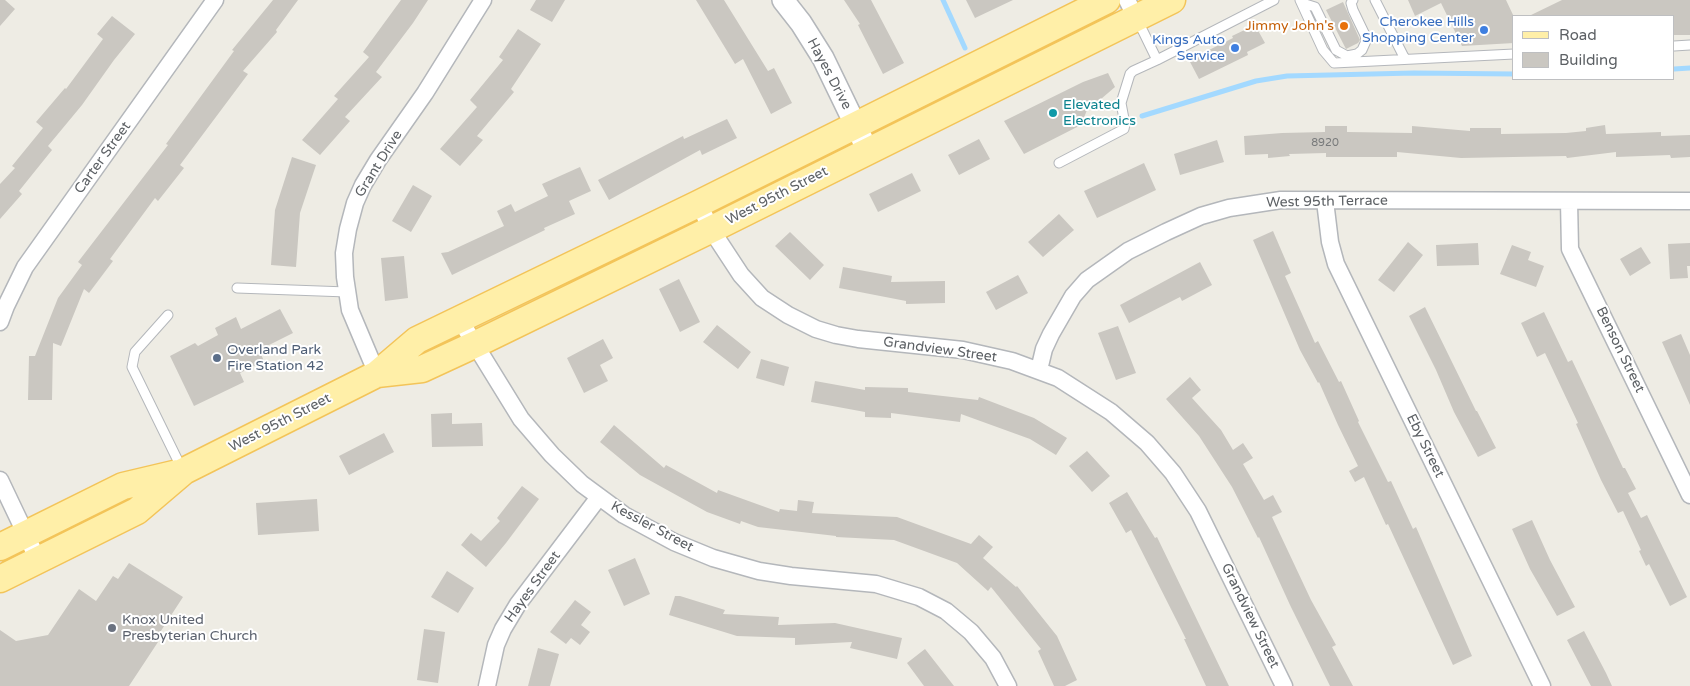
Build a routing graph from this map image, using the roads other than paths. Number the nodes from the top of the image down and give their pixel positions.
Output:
1 (215, 0) edge
2 (483, 0) edge
3 (783, 0) edge
4 (1107, 0) edge
5 (1172, 0) edge
6 (1274, 0) edge
7 (1353, 0) edge
8 (1375, 0) edge
9 (1301, 2) edge
10 (1132, 9) edge
11 (1690, 45) edge
12 (1675, 46) edge
13 (1512, 54) edge
14 (1405, 59) junction
15 (1156, 60) junction
16 (855, 125) junction
17 (868, 151) junction
18 (1059, 163) dead end
19 (1325, 200) junction
20 (1569, 200) junction
21 (1690, 201) edge
22 (698, 204) junction
23 (712, 229) junction
24 (237, 288) dead end
25 (347, 292) junction
26 (168, 315) dead end
27 (460, 320) junction
28 (0, 322) edge
29 (476, 344) junction
30 (1038, 370) junction
31 (377, 374) junction
32 (184, 472) junction
33 (0, 480) edge
34 (1690, 495) edge
35 (599, 497) junction
36 (25, 534) junction
37 (0, 547) edge
38 (38, 560) junction
39 (0, 579) edge
40 (487, 686) edge
41 (1008, 686) edge
42 (1284, 686) edge
43 (1542, 686) edge

1 - 28 street, Carter Street
2 - 25 street, Grant Drive
3 - 16 street, Hayes Drive
4 - 16 main road, West 95th Street
5 - 10 main road, West 95th Street
6 - 15 lane
7 - 9 lane
8 - 14 lane
9 - 14 lane
10 - 15 lane
10 - 17 main road, West 95th Street
11 - 12 lane
13 - 14 lane
15 - 18 lane
16 - 17 street, Hayes Drive
16 - 22 main road, West 95th Street
17 - 23 main road, West 95th Street
19 - 20 street, West 95th Terrace
19 - 30 street, West 95th Terrace
19 - 43 street, Eby Street
20 - 21 street, West 95th Terrace
20 - 34 street, Benson Street
22 - 23 street, Grandview Street
22 - 27 main road, West 95th Street
23 - 29 main road, West 95th Street
23 - 30 street, Grandview Street
24 - 25 lane
25 - 31 street, Grant Drive
26 - 32 lane
27 - 29 street, Kessler Street
27 - 31 main road, West 95th Street
29 - 31 main road, West 95th Street
29 - 35 street, Kessler Street
30 - 42 street, Grandview Street
31 - 32 main road, West 95th Street
32 - 36 main road, West 95th Street
32 - 38 main road, West 95th Street
33 - 36 street
35 - 40 street, Hayes Street
35 - 41 street, Kessler Street
36 - 37 main road, West 95th Street
36 - 38 street
38 - 39 main road, West 95th Street

